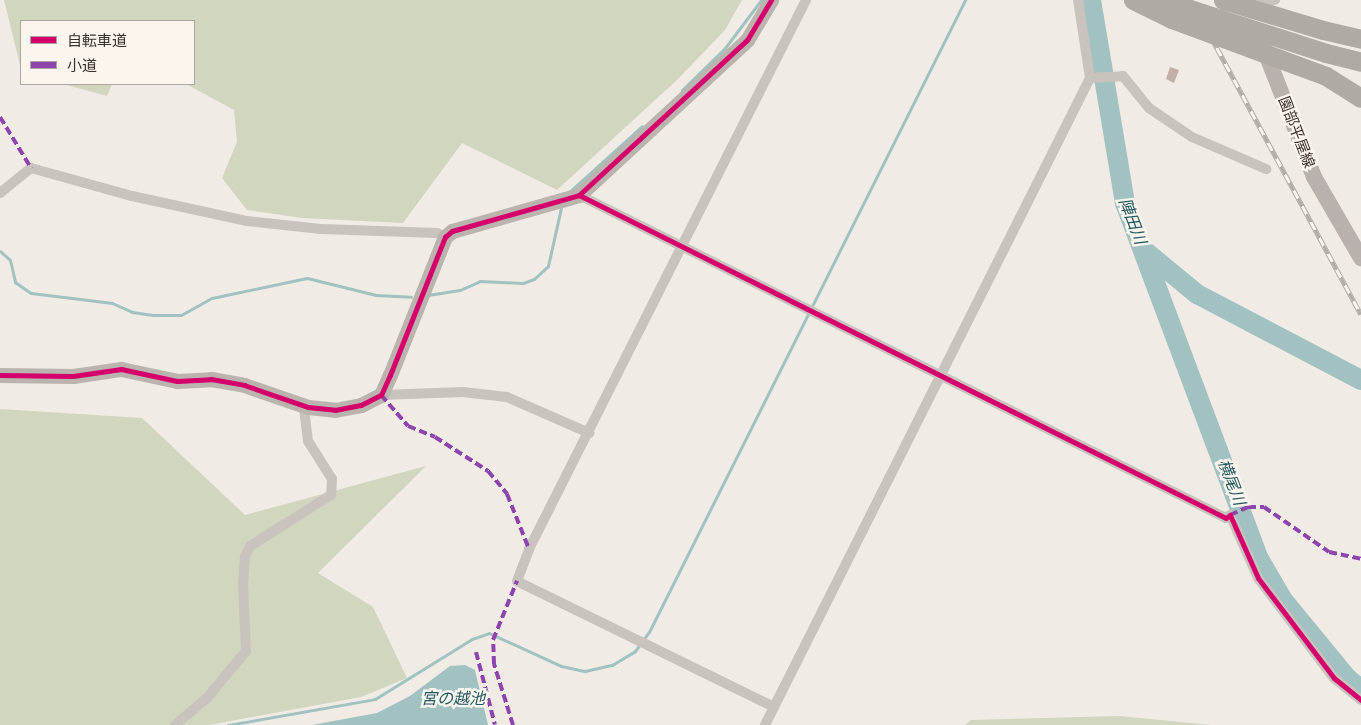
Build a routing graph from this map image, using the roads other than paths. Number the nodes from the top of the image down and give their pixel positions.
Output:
1 (771, 0) edge
2 (806, 0) edge
3 (1078, 0) edge
4 (1133, 0) edge
5 (1162, 0) edge
6 (1223, 0) edge
7 (1275, 0) edge
8 (1247, 4) edge
9 (1361, 39) edge
10 (1361, 62) edge
11 (1093, 78) junction
12 (1361, 98) edge
13 (1266, 169) dead end
14 (0, 192) edge
15 (578, 195) junction
16 (445, 237) junction
17 (682, 247) junction
18 (1361, 258) edge
19 (939, 374) junction
20 (0, 375) edge
21 (381, 394) junction
22 (304, 406) junction
23 (589, 433) junction
24 (1361, 700) edge
25 (774, 707) junction
26 (176, 725) edge
27 (765, 725) edge

1 - 15 street
2 - 17 street
3 - 11 street
4 - 12 highway, bridge
5 - 10 highway, bridge
6 - 9 highway, bridge
7 - 8 street
8 - 18 main road, 園部平屋線
11 - 13 street
11 - 19 street
14 - 16 street
15 - 16 street
15 - 17 street
16 - 21 street
17 - 19 street
17 - 23 street
19 - 24 street
19 - 25 street
20 - 22 street
21 - 22 street
21 - 23 street
22 - 26 street
23 - 25 street
25 - 27 street

